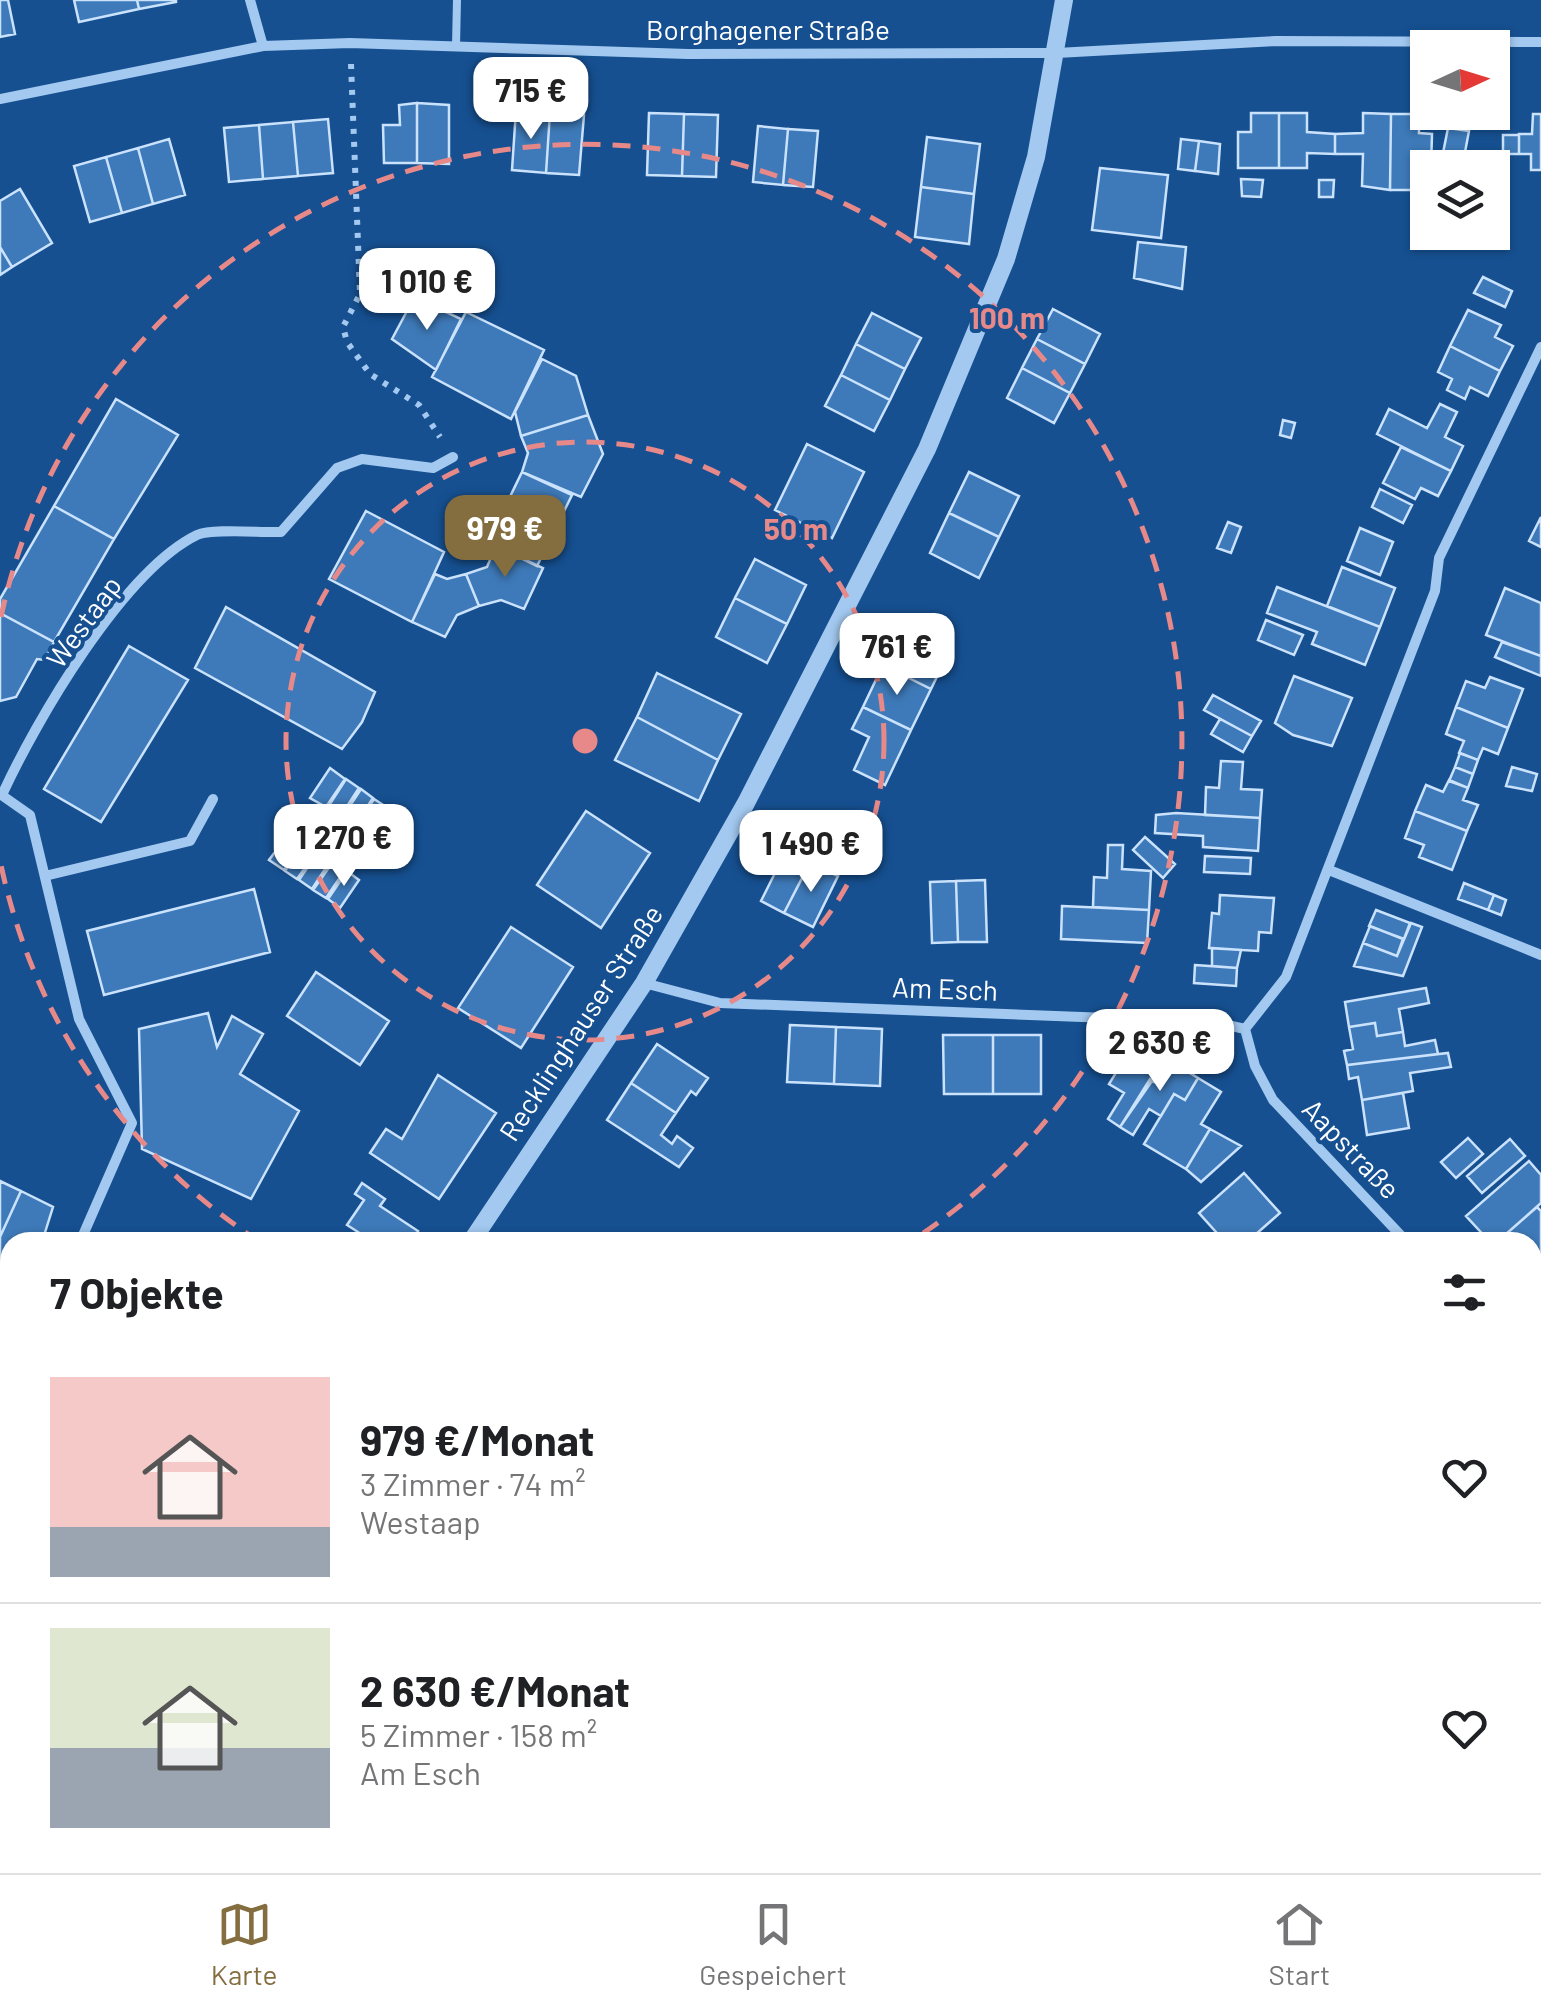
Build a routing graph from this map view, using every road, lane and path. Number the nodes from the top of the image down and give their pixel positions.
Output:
1 (250, 0) edge
2 (457, 0) edge
3 (1064, 0) edge
4 (1541, 42) edge
5 (350, 43) junction
6 (263, 46) junction
7 (456, 46) junction
8 (1056, 53) junction
9 (0, 100) edge
10 (1541, 347) edge
11 (453, 457) joint
12 (1, 795) edge
13 (212, 798) dead end
14 (1329, 870) junction
15 (46, 876) junction
16 (1541, 955) edge
17 (644, 984) junction
18 (1245, 1029) junction
19 (84, 1232) edge
20 (478, 1232) edge
21 (1398, 1232) edge

1 - 6 street
2 - 7 lane
3 - 8 street, Recklinghauser Straße
4 - 8 street, Borghagener Straße
5 - 6 street, Borghagener Straße
5 - 7 street, Borghagener Straße
5 - 11 path
6 - 9 street, Borghagener Straße
7 - 8 street, Borghagener Straße
8 - 17 street, Recklinghauser Straße
10 - 14 street
11 - 12 street, Westaap
12 - 15 street, Westaap
13 - 15 street
14 - 16 street
14 - 18 street
15 - 19 street, Westaap
17 - 18 street, Am Esch
17 - 20 street, Recklinghauser Straße
18 - 21 street, Aapstraße

